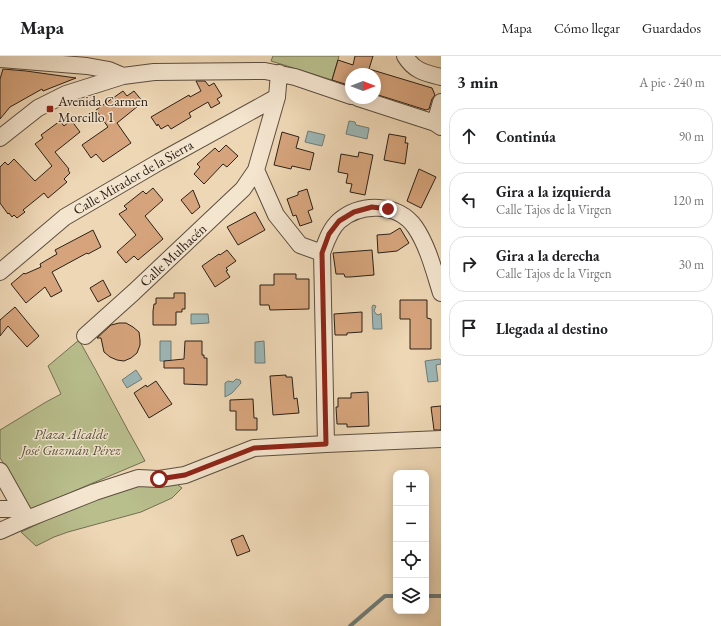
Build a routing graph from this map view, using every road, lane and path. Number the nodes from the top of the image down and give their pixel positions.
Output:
1 (405, 56) edge
2 (0, 58) edge
3 (74, 65) junction
4 (268, 67) edge
5 (123, 76) junction
6 (441, 77) edge
7 (86, 87) junction
8 (345, 94) edge
9 (276, 97) junction
10 (441, 102) edge
11 (376, 104) edge
12 (438, 125) edge
13 (0, 138) edge
14 (256, 170) junction
15 (322, 253) junction
16 (0, 272) edge
17 (441, 293) edge
18 (85, 336) dead end
19 (441, 439) edge
20 (326, 444) junction
21 (0, 471) edge
22 (0, 509) edge
23 (24, 514) junction
24 (0, 531) edge

1 - 6 street
2 - 3 street
3 - 5 street
3 - 7 street
4 - 5 street
4 - 8 street
4 - 9 street, Calle Mulhacén
5 - 7 street
7 - 13 street
9 - 14 street, Calle Mulhacén
9 - 16 street, Calle Mirador de la Sierra
10 - 12 street
11 - 12 street
14 - 15 street
14 - 18 street, Calle Mulhacén
15 - 17 street
15 - 20 street
19 - 20 street
20 - 23 street
21 - 23 street
22 - 23 street
23 - 24 street

